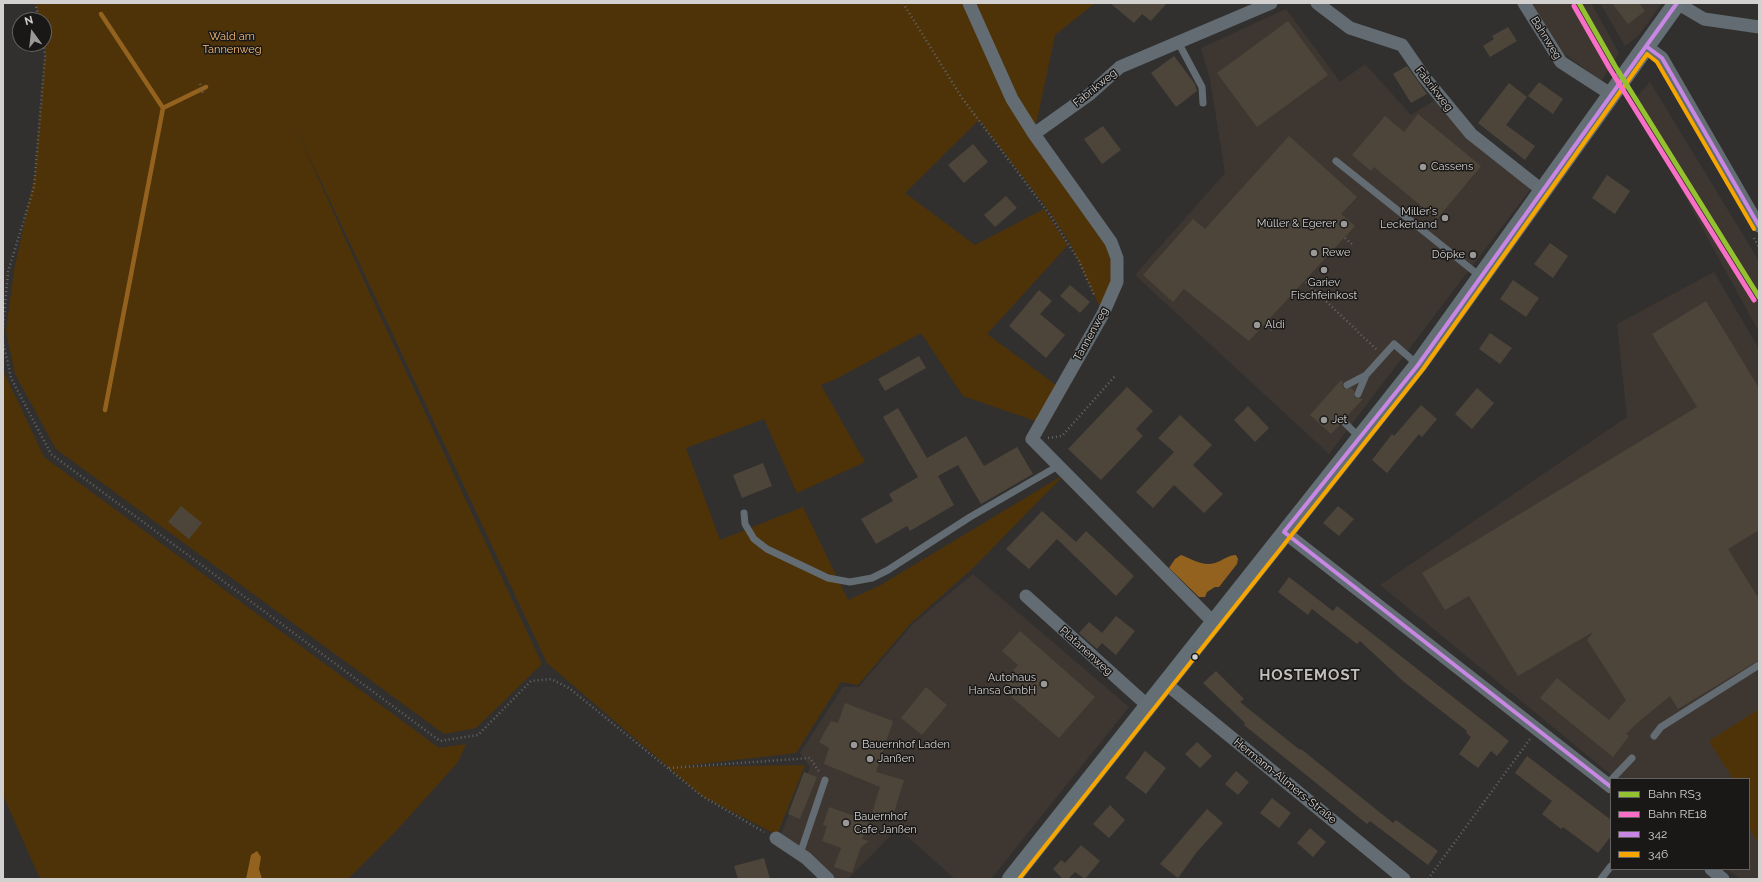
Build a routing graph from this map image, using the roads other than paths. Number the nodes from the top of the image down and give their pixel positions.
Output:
1 (969, 3) edge
2 (1271, 3) edge
3 (1317, 3) edge
4 (1524, 3) edge
5 (1677, 3) edge
6 (1759, 27) edge
7 (1178, 42) junction
8 (1646, 46) junction
9 (1612, 95) junction
10 (1203, 103) dead end
11 (1034, 134) junction
12 (1336, 161) dead end
13 (1543, 191) junction
14 (1759, 226) edge
15 (1482, 277) junction
16 (1418, 365) junction
17 (1366, 375) junction
18 (1347, 385) dead end
19 (1358, 394) dead end
20 (1343, 421) dead end
21 (1360, 439) junction
22 (1058, 466) junction
23 (744, 513) dead end
24 (1284, 532) junction
25 (1026, 596) dead end
26 (1213, 622) junction
27 (1759, 665) edge
28 (1165, 683) junction
29 (1148, 706) junction
30 (1654, 736) dead end
31 (1632, 758) dead end
32 (1614, 778) edge
33 (825, 780) road end
34 (1610, 783) edge
35 (776, 838) road end
36 (800, 854) junction
37 (1610, 867) edge
38 (1712, 870) edge
39 (828, 879) edge
40 (1011, 879) edge
41 (1404, 879) edge
42 (1601, 879) edge
43 (1724, 879) edge

1 - 11 street, Tannenweg
2 - 7 street, Fabrikweg
3 - 13 street, Fabrikweg
4 - 9 street, Bahnweg
5 - 6 street
5 - 8 street
7 - 10 lane
7 - 11 street, Fabrikweg
8 - 9 street
8 - 14 street
9 - 13 street
11 - 22 street, Tannenweg
12 - 15 lane
13 - 15 street
15 - 16 street
16 - 17 lane
16 - 21 street
17 - 18 lane
17 - 19 lane
20 - 21 lane
21 - 24 street
22 - 23 lane
22 - 26 street
24 - 26 street
24 - 34 street
25 - 29 street, Platanenweg
26 - 28 street
27 - 30 lane
28 - 29 street
28 - 41 street, Hermann-Allmers-Straße
29 - 40 street
31 - 32 lane
33 - 36 lane
35 - 36 street
36 - 39 street
37 - 42 lane
38 - 43 street

